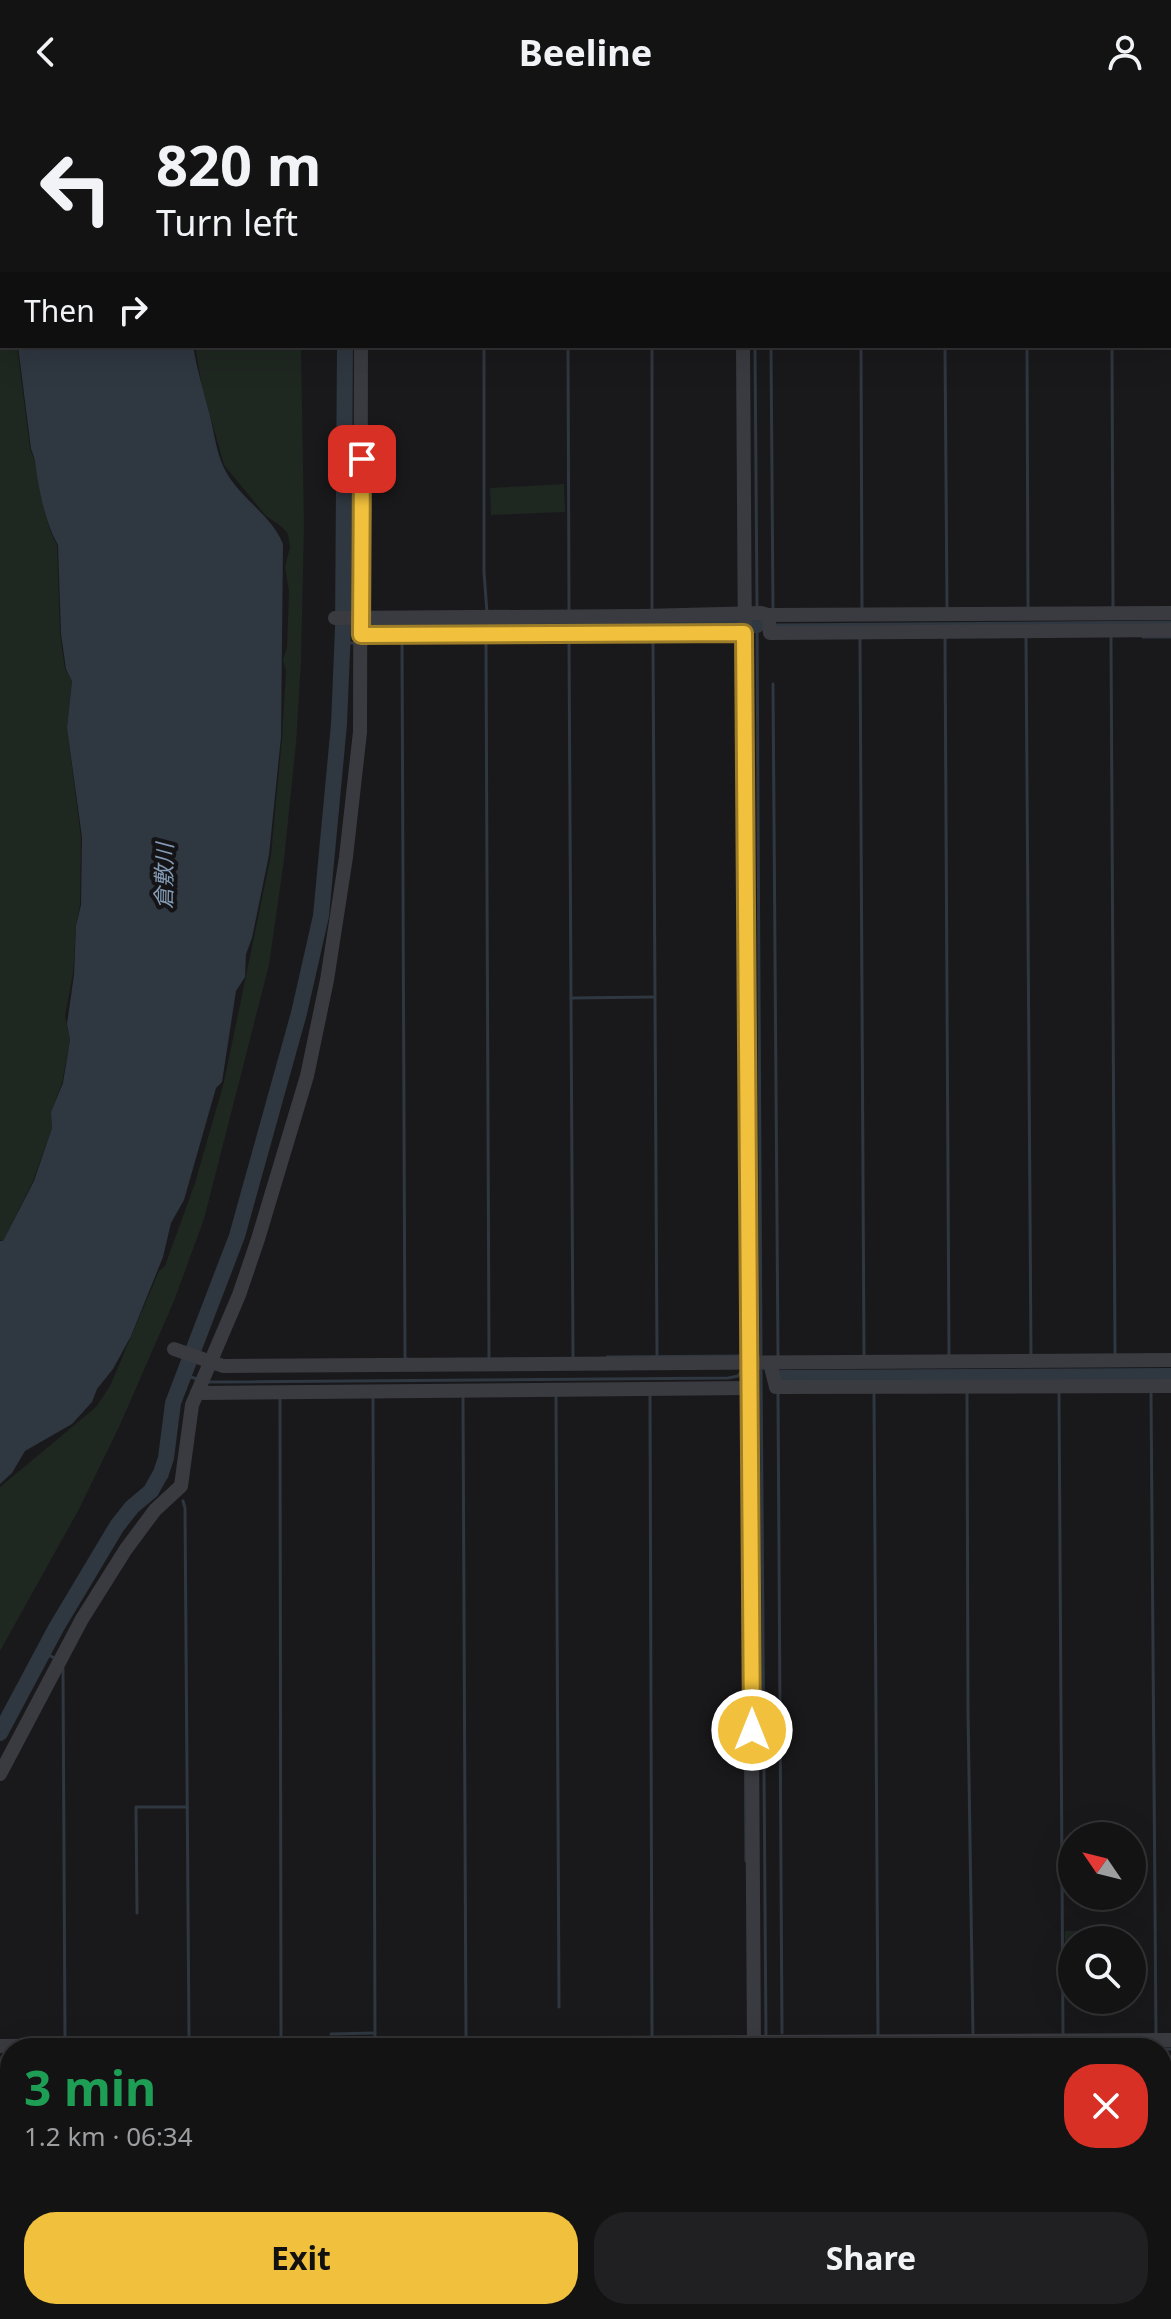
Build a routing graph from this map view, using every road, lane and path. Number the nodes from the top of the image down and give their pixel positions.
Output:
1 (361, 348) edge
2 (743, 348) edge
3 (1171, 613) edge
4 (757, 614) junction
5 (356, 617) junction
6 (335, 618) dead end
7 (1171, 630) edge
8 (744, 633) junction
9 (360, 640) junction
10 (179, 1350) dead end
11 (1171, 1360) edge
12 (760, 1363) junction
13 (203, 1375) junction
14 (1171, 1386) edge
15 (750, 1388) junction
16 (0, 1774) edge
17 (760, 2038) edge

1 - 5 street
2 - 4 street
3 - 4 street
4 - 5 street
4 - 7 street
4 - 8 street
5 - 6 street
5 - 9 street
8 - 9 street
8 - 12 street
9 - 13 street
10 - 13 street
11 - 12 street
12 - 13 street
12 - 14 street
12 - 15 street
13 - 15 street
13 - 16 street
15 - 17 street

